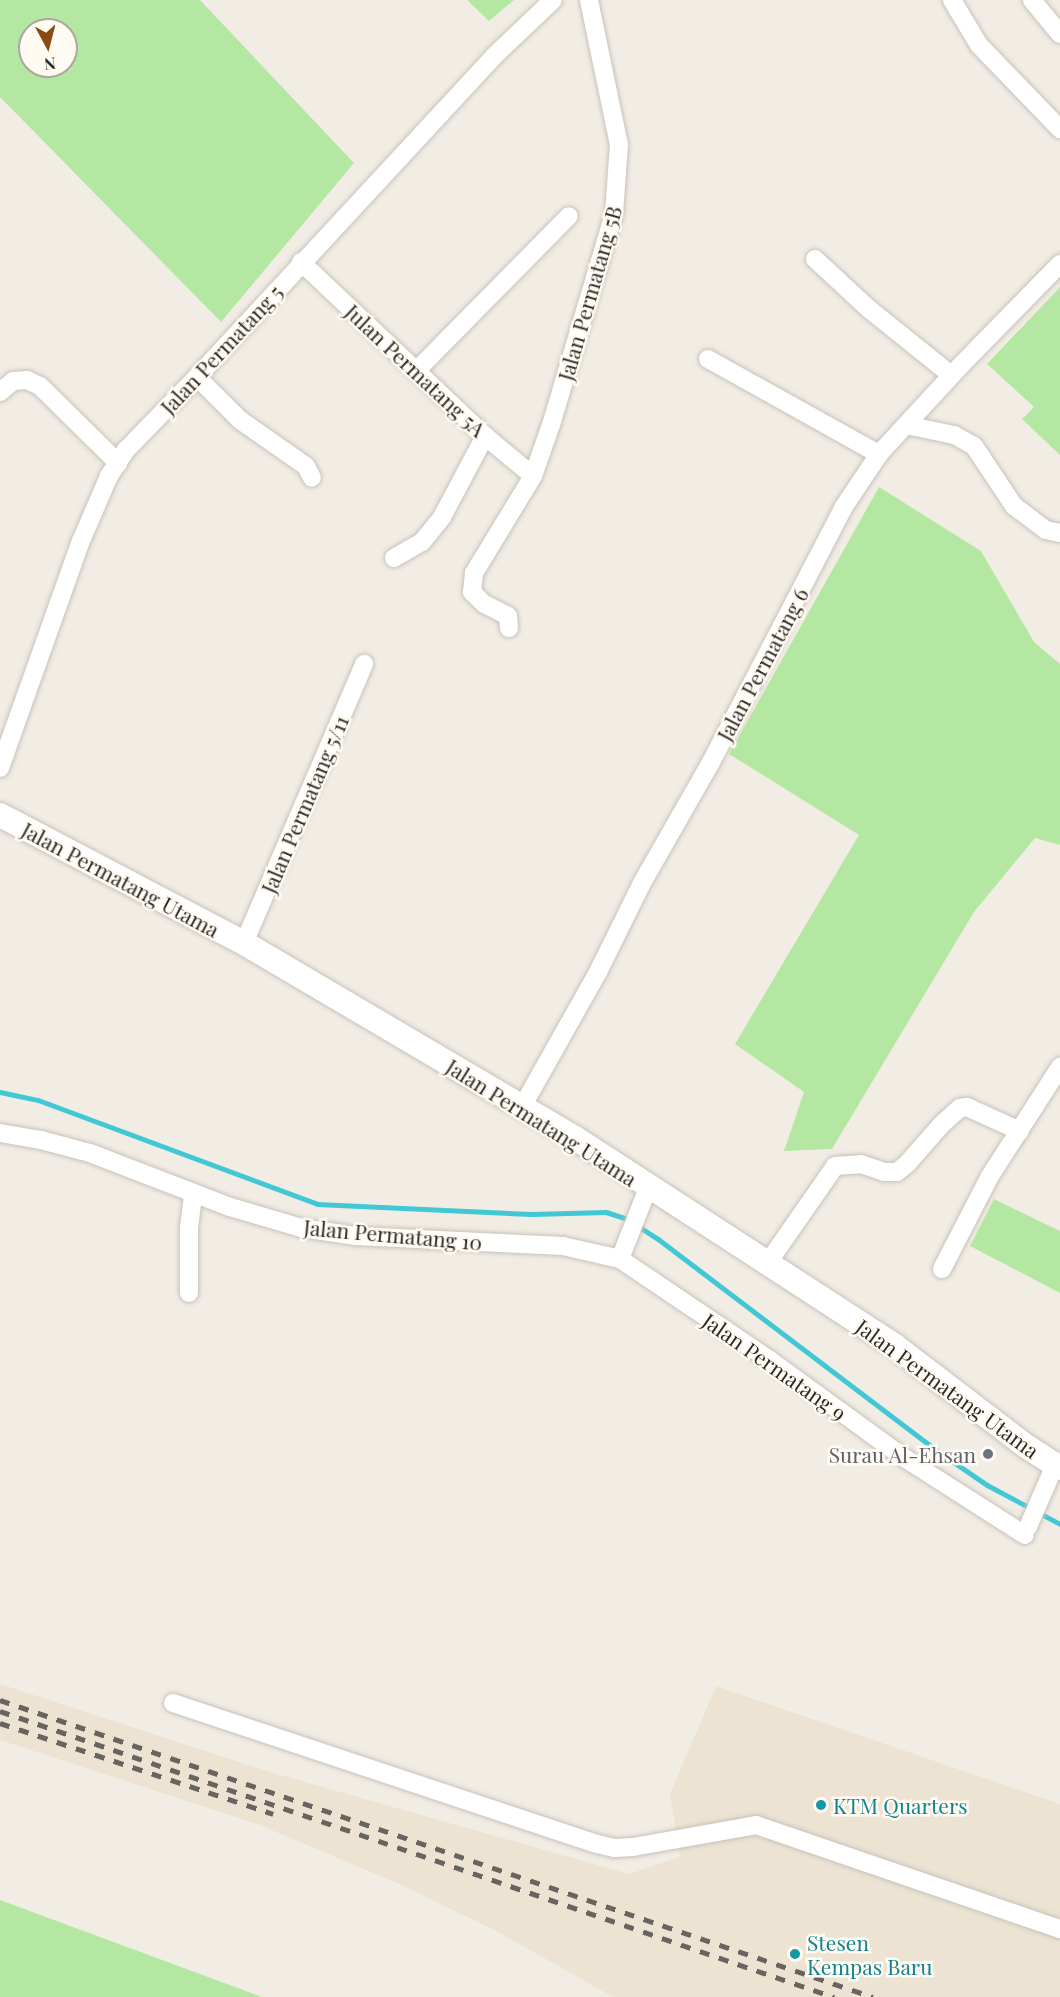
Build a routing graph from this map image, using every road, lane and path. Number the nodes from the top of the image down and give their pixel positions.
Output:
1 (554, 0) edge
2 (589, 0) edge
3 (952, 0) edge
4 (1032, 0) edge
5 (1060, 34) edge
6 (1060, 129) edge
7 (569, 216) dead end
8 (815, 260) dead end
9 (301, 262) junction
10 (1060, 264) edge
11 (708, 360) dead end
12 (417, 370) junction
13 (951, 375) junction
14 (197, 377) junction
15 (0, 392) edge
16 (906, 424) junction
17 (485, 436) junction
18 (879, 454) junction
19 (118, 463) junction
20 (533, 476) junction
21 (312, 478) dead end
22 (1060, 533) edge
23 (394, 558) dead end
24 (509, 628) dead end
25 (364, 664) dead end
26 (0, 768) edge
27 (0, 815) edge
28 (244, 943) junction
29 (1060, 1066) edge
30 (522, 1107) junction
31 (1020, 1131) junction
32 (0, 1133) edge
33 (193, 1193) junction
34 (644, 1197) junction
35 (622, 1255) junction
36 (767, 1264) junction
37 (942, 1269) dead end
38 (189, 1293) dead end
39 (1058, 1466) edge
40 (172, 1703) dead end
41 (1060, 1929) edge

1 - 9 street, Jalan Permatang 5
2 - 20 street, Jalan Permatang 5B
3 - 6 street
4 - 5 street
7 - 12 street, Jalan Permatang 5B
8 - 13 street
9 - 12 street, Julan Permatang 5A
9 - 14 street, Jalan Permatang 5
10 - 13 street, Jalan Permatang 6
11 - 18 street
12 - 17 street, Julan Permatang 5A
13 - 16 street, Jalan Permatang 6
14 - 19 street, Jalan Permatang 5
14 - 21 street
15 - 19 street
16 - 18 street, Jalan Permatang 6
16 - 22 street
17 - 20 street, Julan Permatang 5A
17 - 23 street
18 - 30 street, Jalan Permatang 6
19 - 26 street, Jalan Permatang 5
20 - 24 street, Jalan Permatang 5B
25 - 28 street, Jalan Permatang 5/11
27 - 28 street, Jalan Permatang Utama
28 - 30 street, Jalan Permatang Utama
29 - 31 street
30 - 34 street, Jalan Permatang Utama
31 - 36 street
31 - 37 street
32 - 33 street, Jalan Permatang 10
33 - 35 street, Jalan Permatang 10
33 - 38 street
34 - 35 street
34 - 36 street, Jalan Permatang Utama
35 - 39 street, Jalan Permatang 9
36 - 39 street, Jalan Permatang Utama
40 - 41 street

